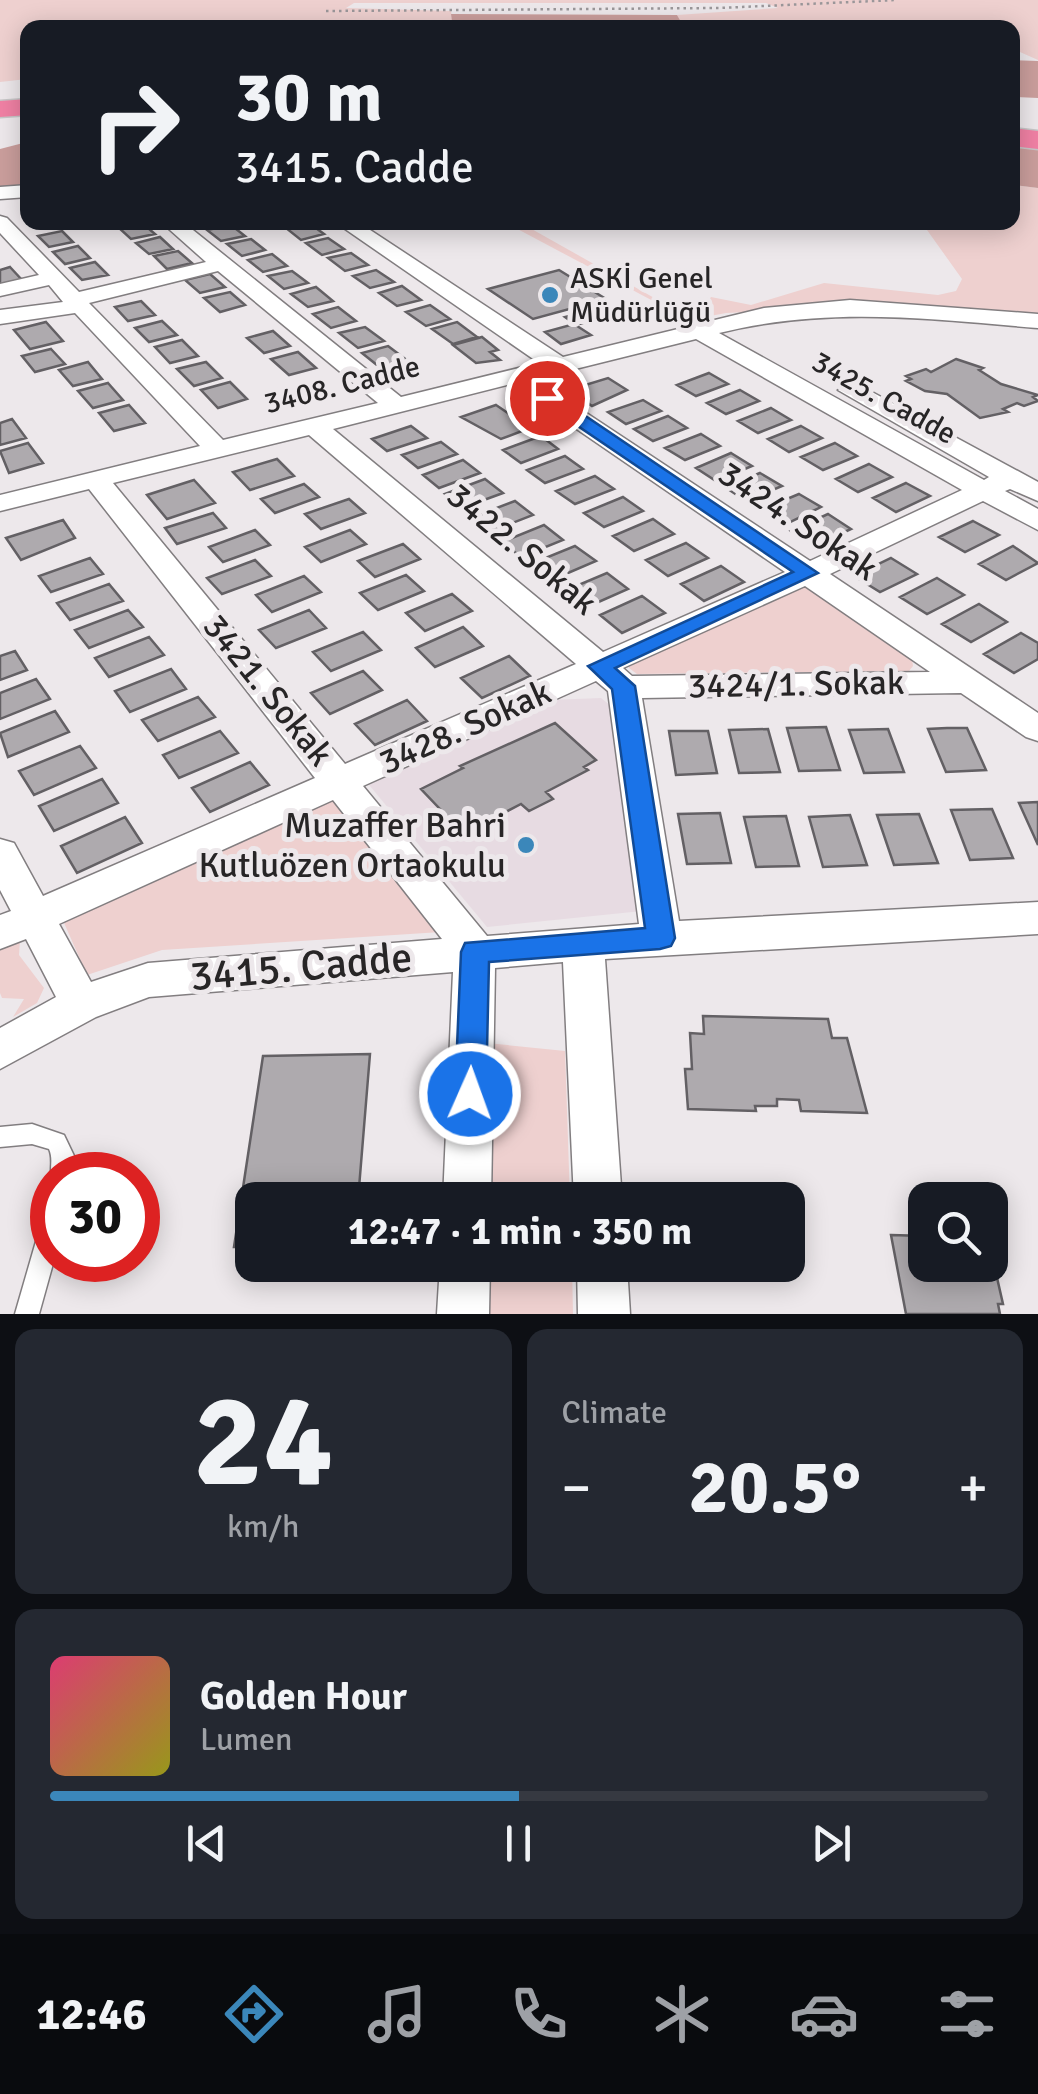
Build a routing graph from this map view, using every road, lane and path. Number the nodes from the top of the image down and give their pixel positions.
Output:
1 (896, 0) edge
2 (326, 10) dead end
3 (0, 222) edge
4 (180, 230) edge
5 (356, 230) edge
6 (222, 264) junction
7 (0, 290) edge
8 (67, 293) junction
9 (2, 313) edge
10 (1038, 321) edge
11 (727, 324) junction
12 (699, 331) junction
13 (558, 365) junction
14 (514, 376) junction
15 (396, 405) junction
16 (312, 425) junction
17 (216, 448) junction
18 (94, 479) junction
19 (996, 484) junction
20 (1038, 493) edge
21 (0, 502) edge
22 (1038, 521) edge
23 (808, 573) junction
24 (611, 676) junction
25 (968, 682) junction
26 (1038, 730) edge
27 (343, 782) junction
28 (0, 853) edge
29 (1038, 918) edge
30 (18, 925) edge
31 (660, 938) junction
32 (583, 944) junction
33 (475, 952) junction
34 (82, 1004) junction
35 (0, 1050) edge
36 (0, 1138) edge
37 (61, 1152) edge
38 (468, 1182) edge
39 (597, 1182) edge
40 (36, 1282) edge
41 (464, 1282) edge
42 (603, 1282) edge
43 (27, 1314) edge
44 (463, 1314) edge
45 (604, 1314) edge

1 - 2 path
3 - 8 street
4 - 6 street
5 - 13 street
6 - 8 street
6 - 15 street
7 - 8 street
8 - 9 street
8 - 17 street
10 - 11 street, 3408. Cadde
11 - 12 street, 3408. Cadde
11 - 19 street, 3425. Cadde
12 - 13 street, 3408. Cadde
12 - 19 street, 3425. Cadde
13 - 14 street, 3408. Cadde
14 - 15 street, 3408. Cadde
14 - 23 street, 3424. Sokak
15 - 16 street, 3408. Cadde
16 - 17 street, 3408. Cadde
16 - 24 street, 3422. Sokak
17 - 18 street, 3408. Cadde
18 - 21 street, 3408. Cadde
18 - 27 street, 3421. Sokak
19 - 20 street, 3425. Cadde
19 - 22 street, 3425. Cadde
19 - 23 street, 3428. Sokak
23 - 24 street, 3428. Sokak
23 - 25 street, 3424. Sokak
24 - 25 street, 3424/1. Sokak
24 - 27 street, 3428. Sokak
24 - 31 street
25 - 26 street, 3424. Sokak
27 - 30 street, 3428. Sokak
27 - 33 street, 3421. Sokak
28 - 30 street
29 - 31 street, 3415. Cadde
30 - 34 street
31 - 32 street, 3415. Cadde
32 - 33 street, 3415. Cadde
32 - 39 street
33 - 34 street, 3415. Cadde
33 - 38 street
34 - 35 street, 3415. Cadde
36 - 37 lane
40 - 43 lane
41 - 44 street
42 - 45 street

